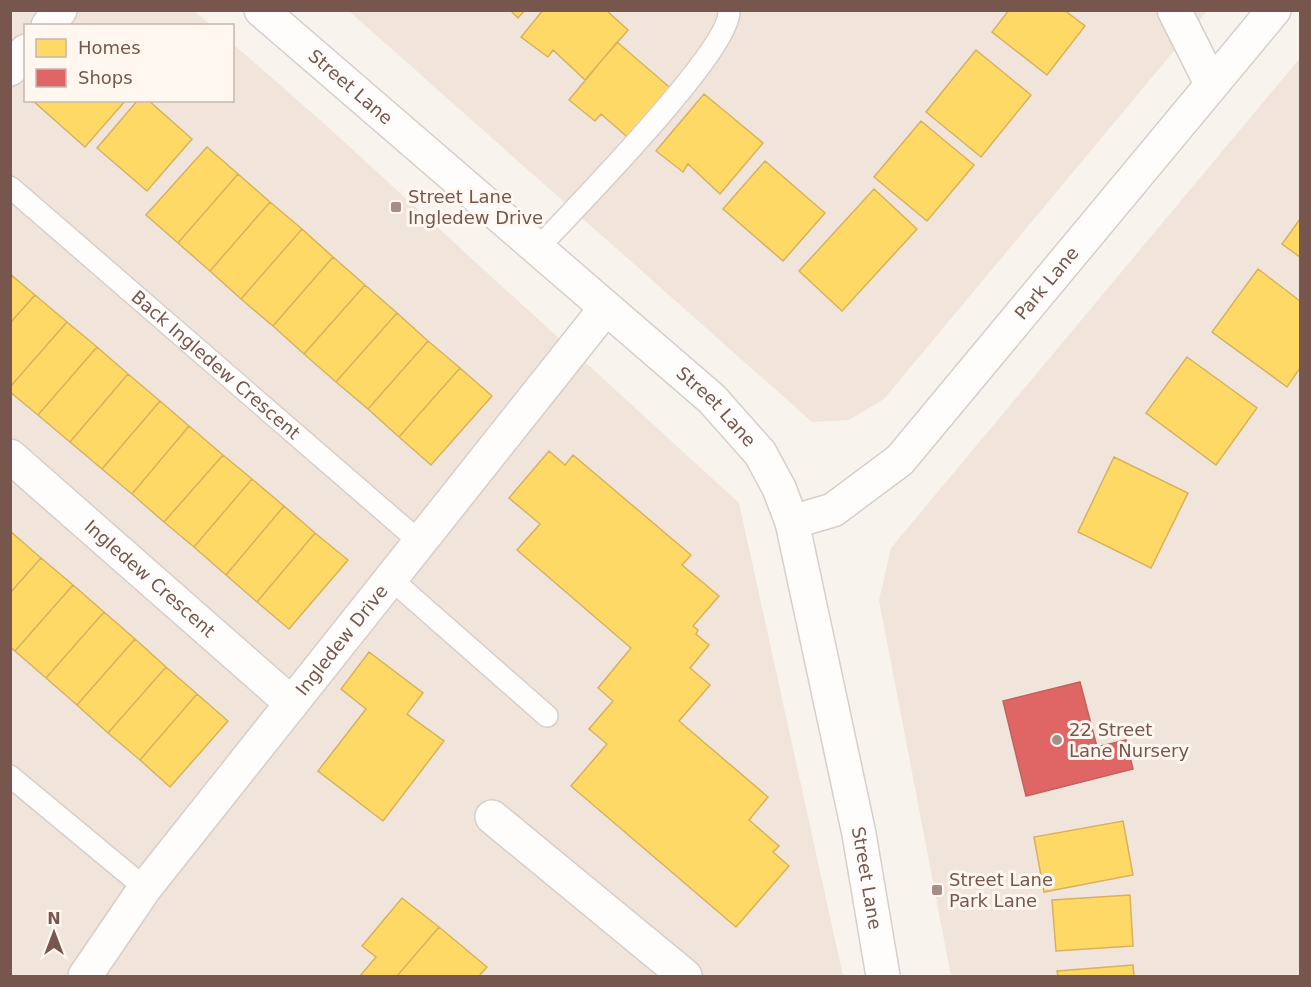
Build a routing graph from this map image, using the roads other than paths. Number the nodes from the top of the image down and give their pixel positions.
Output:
1 (60, 10) edge
2 (729, 10) edge
3 (1174, 10) edge
4 (1274, 10) edge
5 (262, 11) edge
6 (50, 24) edge
7 (24, 53) edge
8 (10, 69) edge
9 (1211, 83) junction
10 (10, 187) edge
11 (537, 249) junction
12 (605, 309) junction
13 (10, 456) edge
14 (792, 522) junction
15 (420, 542) junction
16 (390, 579) junction
17 (290, 702) junction
18 (547, 716) dead end
19 (10, 776) edge
20 (492, 817) dead end
21 (145, 888) junction
22 (85, 976) edge
23 (685, 976) edge
24 (883, 976) edge

1 - 6 street
2 - 11 lane
3 - 9 street
4 - 9 street, Park Lane
5 - 11 street, Street Lane
7 - 8 street
9 - 14 street, Park Lane
10 - 15 lane, Back Ingledew Crescent
11 - 12 street, Street Lane
12 - 14 street, Street Lane
12 - 15 street, Ingledew Drive
13 - 17 street, Ingledew Crescent
14 - 24 street, Street Lane
15 - 16 street, Ingledew Drive
16 - 17 street, Ingledew Drive
16 - 18 lane
17 - 21 street, Ingledew Drive
19 - 21 lane
20 - 23 street
21 - 22 street, Ingledew Drive

